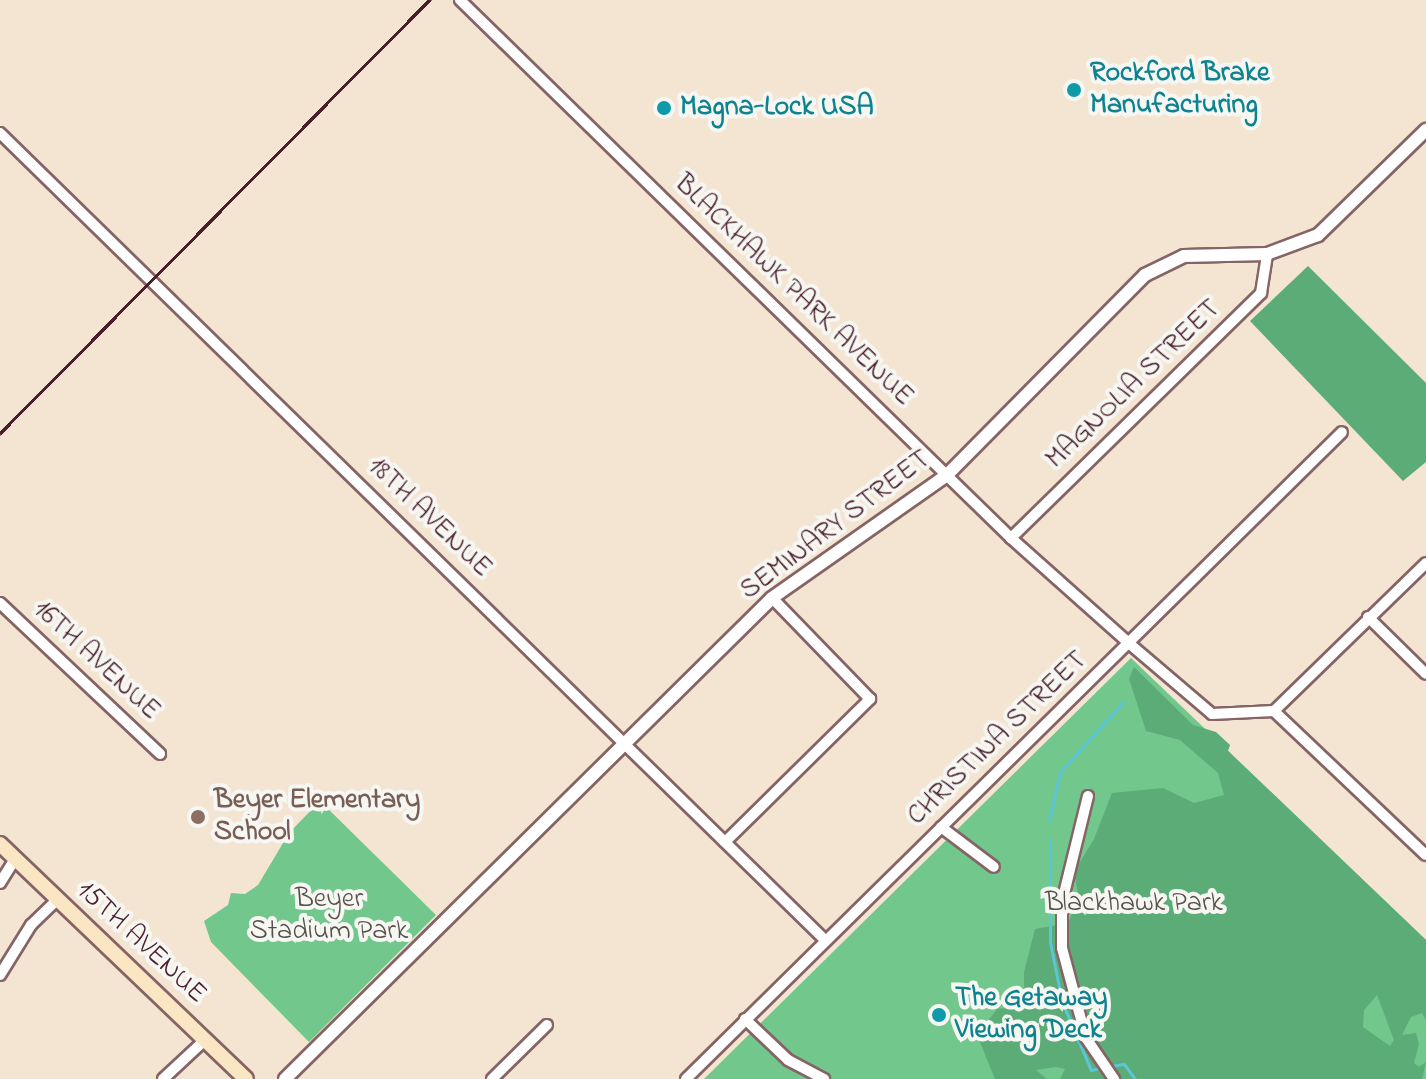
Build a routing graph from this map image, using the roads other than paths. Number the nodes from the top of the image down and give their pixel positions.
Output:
1 (460, 0) edge
2 (1426, 130) edge
3 (0, 133) edge
4 (1267, 254) junction
5 (1342, 432) dead end
6 (947, 475) junction
7 (1011, 538) junction
8 (1426, 563) edge
9 (772, 598) junction
10 (1, 605) edge
11 (1368, 617) junction
12 (1131, 645) junction
13 (1426, 674) edge
14 (1274, 711) junction
15 (625, 744) junction
16 (160, 754) dead end
17 (1088, 796) dead end
18 (941, 827) junction
19 (725, 842) junction
20 (0, 844) edge
21 (1426, 855) edge
22 (15, 859) junction
23 (994, 867) dead end
24 (0, 883) edge
25 (57, 900) junction
26 (824, 939) junction
27 (0, 975) edge
28 (745, 1019) junction
29 (547, 1025) dead end
30 (205, 1040) junction
31 (163, 1079) edge
32 (246, 1079) edge
33 (285, 1079) edge
34 (492, 1079) edge
35 (686, 1079) edge
36 (824, 1079) edge
37 (1114, 1079) edge

1 - 6 street, BLACKHAWK PARK AVENUE
2 - 4 street, SEMINARY STREET
3 - 15 street, 18TH AVENUE
4 - 6 street, SEMINARY STREET
4 - 7 street, MAGNOLIA STREET
5 - 12 street, CHRISTINA STREET
6 - 7 street, BLACKHAWK PARK AVENUE
6 - 9 street, SEMINARY STREET
7 - 12 street, BLACKHAWK PARK AVENUE
8 - 11 street
9 - 15 street, SEMINARY STREET
9 - 19 street
10 - 16 street, 16TH AVENUE
11 - 13 street
11 - 14 street
12 - 14 street, BLACKHAWK PARK AVENUE
12 - 18 street, CHRISTINA STREET
14 - 21 street
15 - 19 street, 18TH AVENUE
15 - 33 street, SEMINARY STREET
17 - 37 street
18 - 23 street
18 - 26 street, CHRISTINA STREET
19 - 26 street, 18TH AVENUE
20 - 22 main road, 15TH AVENUE
22 - 24 street
22 - 25 main road, 15TH AVENUE
25 - 27 street
25 - 30 main road, 15TH AVENUE
26 - 28 street, CHRISTINA STREET
28 - 35 street, CHRISTINA STREET
28 - 36 street
29 - 34 street
30 - 31 street
30 - 32 main road, 15TH AVENUE

